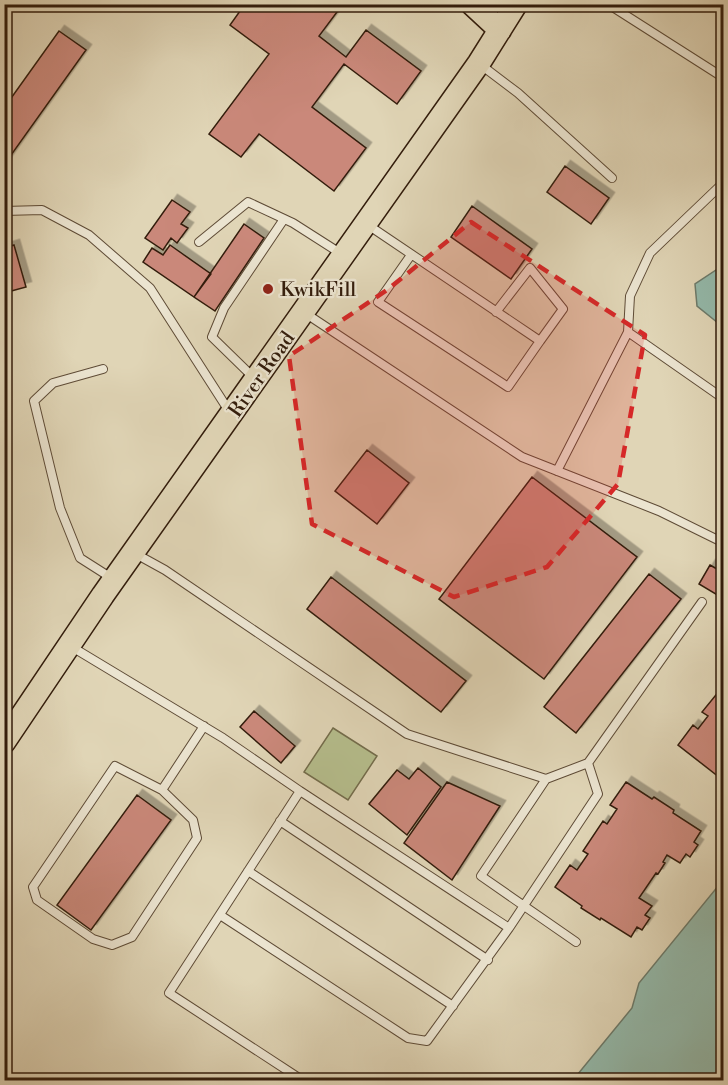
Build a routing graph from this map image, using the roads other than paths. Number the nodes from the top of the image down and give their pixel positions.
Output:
1 (472, 4) edge
2 (516, 4) edge
3 (609, 4) edge
4 (500, 30) junction
5 (479, 63) junction
6 (723, 78) edge
7 (612, 177) dead end
8 (723, 179) edge
9 (4, 211) edge
10 (284, 219) junction
11 (367, 224) junction
12 (199, 242) dead end
13 (411, 255) junction
14 (344, 256) junction
15 (304, 312) junction
16 (496, 312) junction
17 (628, 332) junction
18 (540, 341) junction
19 (104, 369) dead end
20 (256, 380) junction
21 (723, 399) edge
22 (232, 414) junction
23 (556, 471) junction
24 (723, 543) edge
25 (134, 553) junction
26 (114, 580) junction
27 (702, 602) dead end
28 (69, 645) junction
29 (204, 726) junction
30 (4, 742) edge
31 (588, 764) junction
32 (546, 779) junction
33 (162, 790) junction
34 (300, 791) junction
35 (280, 821) junction
36 (248, 871) junction
37 (524, 906) junction
38 (219, 915) junction
39 (509, 928) junction
40 (576, 942) dead end
41 (488, 960) junction
42 (453, 1006) junction
43 (302, 1080) edge

1 - 4 main road
2 - 4 main road, River Road
3 - 6 lane
4 - 5 main road, River Road
5 - 7 lane
5 - 11 main road, River Road
8 - 17 lane
9 - 22 lane
10 - 12 lane
10 - 14 lane
10 - 20 lane
11 - 13 lane
11 - 14 main road, River Road
13 - 16 lane
13 - 18 lane
14 - 15 main road, River Road
15 - 20 main road, River Road
15 - 23 lane
16 - 18 lane
16 - 18 lane
17 - 21 lane
17 - 23 lane
19 - 26 lane
20 - 22 main road, River Road
22 - 25 main road, River Road
23 - 24 lane
25 - 26 main road, River Road
25 - 32 lane
26 - 28 main road, River Road
27 - 31 lane
28 - 29 lane
28 - 30 main road, River Road
29 - 33 lane
29 - 34 lane
31 - 32 lane
31 - 37 lane
32 - 37 lane
33 - 33 lane
34 - 35 lane
34 - 39 lane
35 - 36 lane
35 - 41 lane
36 - 38 lane
36 - 42 lane
37 - 39 lane
37 - 40 lane
38 - 42 lane
38 - 43 lane
39 - 41 lane
41 - 42 lane

